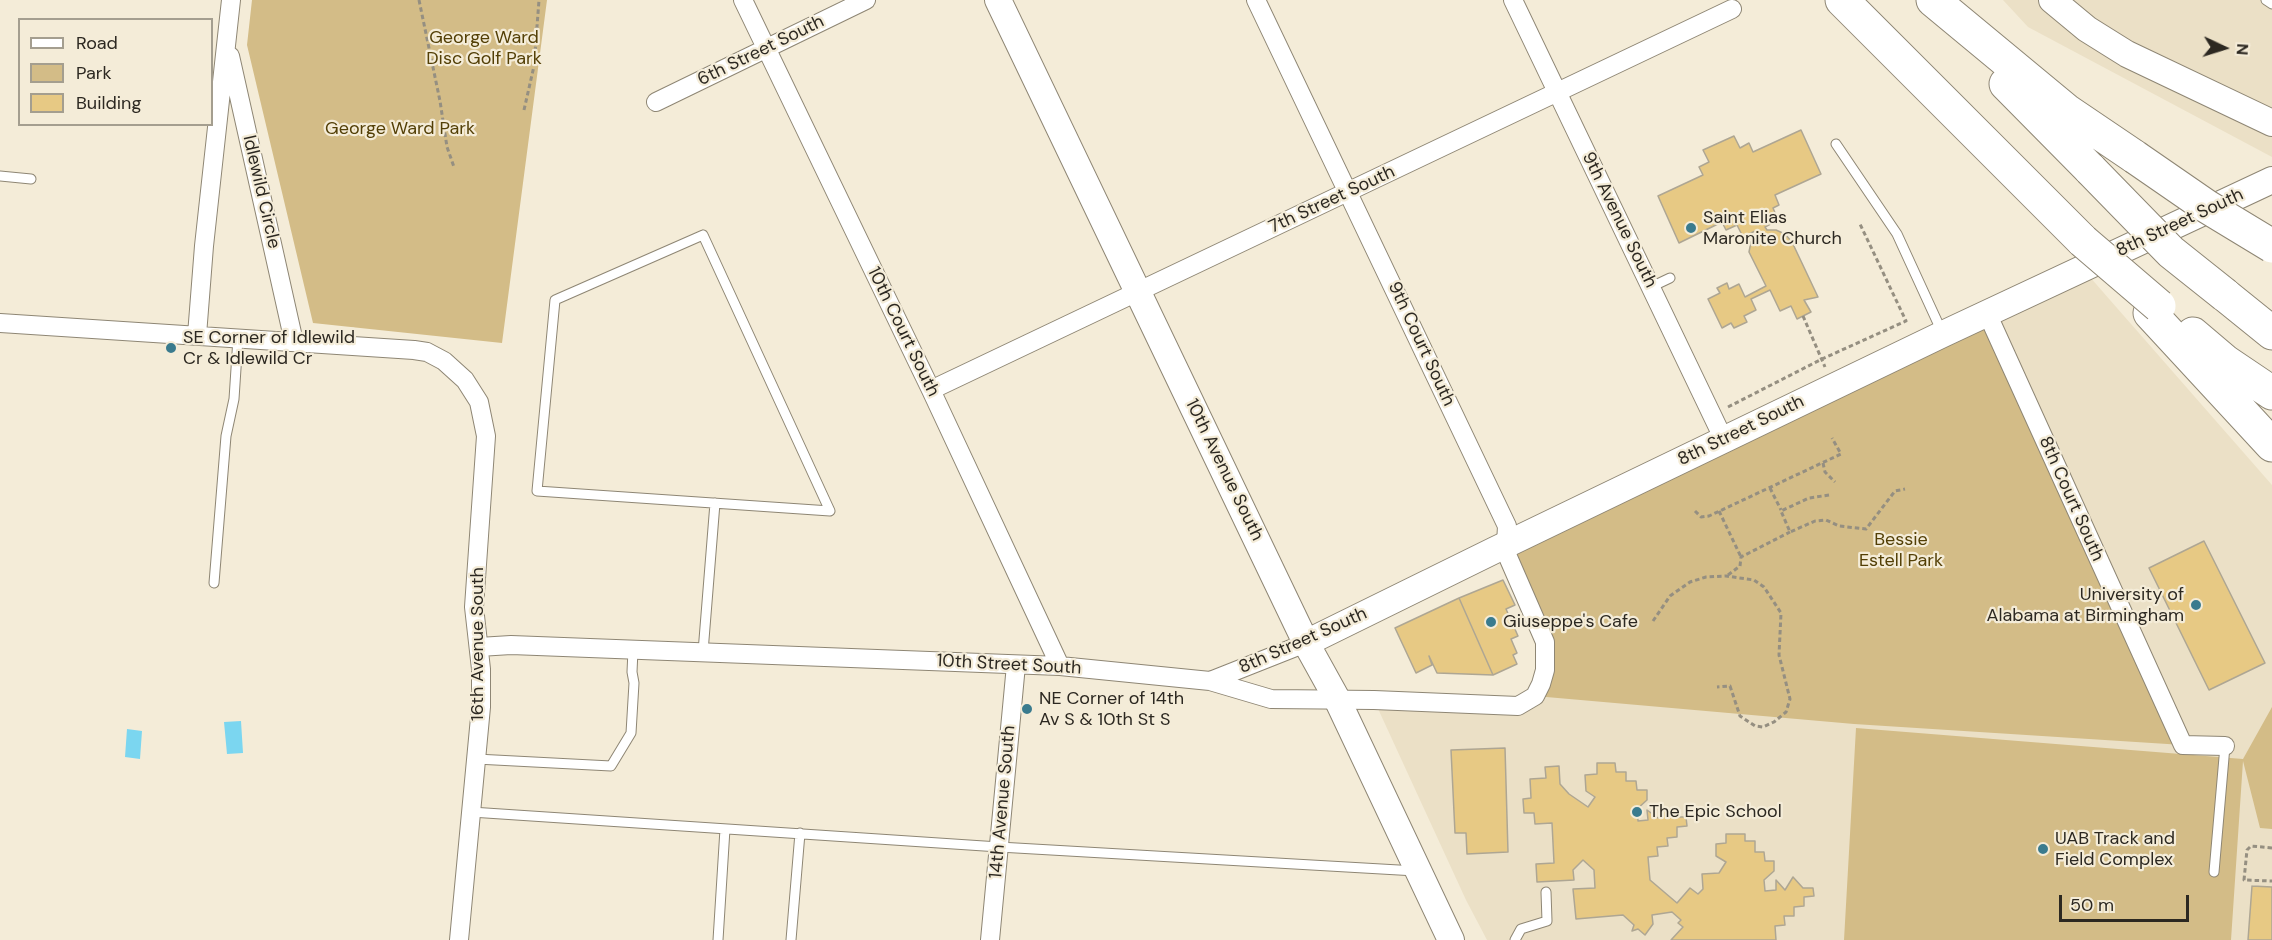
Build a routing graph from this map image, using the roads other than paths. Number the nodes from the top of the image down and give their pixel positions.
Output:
1 (231, 0) edge
2 (743, 0) edge
3 (866, 0) edge
4 (998, 0) edge
5 (1256, 0) edge
6 (1513, 0) edge
7 (1842, 0) edge
8 (1922, 0) edge
9 (1933, 0) edge
10 (2052, 0) edge
11 (2266, 0) edge
12 (2272, 4) edge
13 (1732, 9) dead end
14 (227, 42) junction
15 (766, 48) junction
16 (1558, 92) junction
17 (656, 102) dead end
18 (2272, 123) edge
19 (1836, 144) dead end
20 (0, 176) edge
21 (31, 180) dead end
22 (2272, 180) edge
23 (1349, 192) junction
24 (2272, 246) edge
25 (1670, 278) dead end
26 (1651, 287) junction
27 (1138, 292) junction
28 (2155, 309) junction
29 (1987, 313) junction
30 (0, 323) edge
31 (2272, 333) edge
32 (1943, 334) junction
33 (197, 335) junction
34 (238, 338) junction
35 (294, 342) junction
36 (931, 390) junction
37 (2272, 393) edge
38 (1724, 440) junction
39 (2272, 445) edge
40 (715, 503) junction
41 (1506, 544) junction
42 (214, 583) dead end
43 (1306, 643) junction
44 (479, 646) junction
45 (633, 650) junction
46 (703, 652) junction
47 (1016, 665) junction
48 (1060, 666) junction
49 (1210, 681) junction
50 (1535, 696) joint
51 (1337, 699) junction
52 (2225, 746) joint
53 (476, 759) junction
54 (471, 812) junction
55 (725, 829) junction
56 (800, 833) junction
57 (999, 847) junction
58 (1419, 871) junction
59 (2214, 872) dead end
60 (1546, 892) dead end
61 (459, 940) edge
62 (718, 940) edge
63 (791, 940) edge
64 (990, 940) edge
65 (1451, 940) edge
66 (1515, 940) edge

1 - 14 street, Idlewild Circle
2 - 15 street, 10th Court South
3 - 15 street, 6th Street South
4 - 27 street, 10th Avenue South
5 - 23 street, 9th Court South
6 - 16 street, 9th Avenue South
7 - 28 highway, bridge
8 - 31 highway, bridge
9 - 24 highway, bridge
10 - 18 street
11 - 12 lane
13 - 16 street, 7th Street South
14 - 33 street, Idlewild Circle
14 - 35 street, Idlewild Circle
15 - 17 street, 6th Street South
15 - 36 street, 10th Court South
16 - 23 street, 7th Street South
16 - 26 street, 9th Avenue South
19 - 32 lane
20 - 21 lane
22 - 29 street, 8th Street South
23 - 27 street, 7th Street South
23 - 41 street, 9th Court South
25 - 26 lane
26 - 38 street, 9th Avenue South
27 - 36 street, 7th Street South
27 - 43 street, 10th Avenue South
28 - 37 highway
28 - 39 highway
29 - 32 street, 8th Street South
29 - 52 street, 8th Court South
30 - 33 street
32 - 38 street, 8th Street South
33 - 34 street
34 - 35 street
34 - 42 lane
35 - 44 street, 16th Avenue South
36 - 48 street, 10th Court South
38 - 41 street, 8th Street South
40 - 40 lane
40 - 46 lane
41 - 43 street, 8th Street South
41 - 50 street, 9th Court South
43 - 49 street, 8th Street South
43 - 51 street, 10th Avenue South
44 - 45 street, 10th Street South
44 - 53 street, 16th Avenue South
45 - 46 street, 10th Street South
45 - 53 lane
46 - 47 street, 10th Street South
47 - 48 street, 10th Street South
47 - 57 street, 14th Avenue South
48 - 49 street, 10th Street South
49 - 51 street, 10th Street South
50 - 51 street, 10th Street South
51 - 58 street, 10th Avenue South
52 - 59 lane
53 - 54 street, 16th Avenue South
54 - 55 lane
54 - 61 street, 16th Avenue South
55 - 56 lane
55 - 62 lane
56 - 57 lane
56 - 63 lane
57 - 58 lane
57 - 64 street, 14th Avenue South
58 - 65 street, 10th Avenue South
60 - 66 lane

